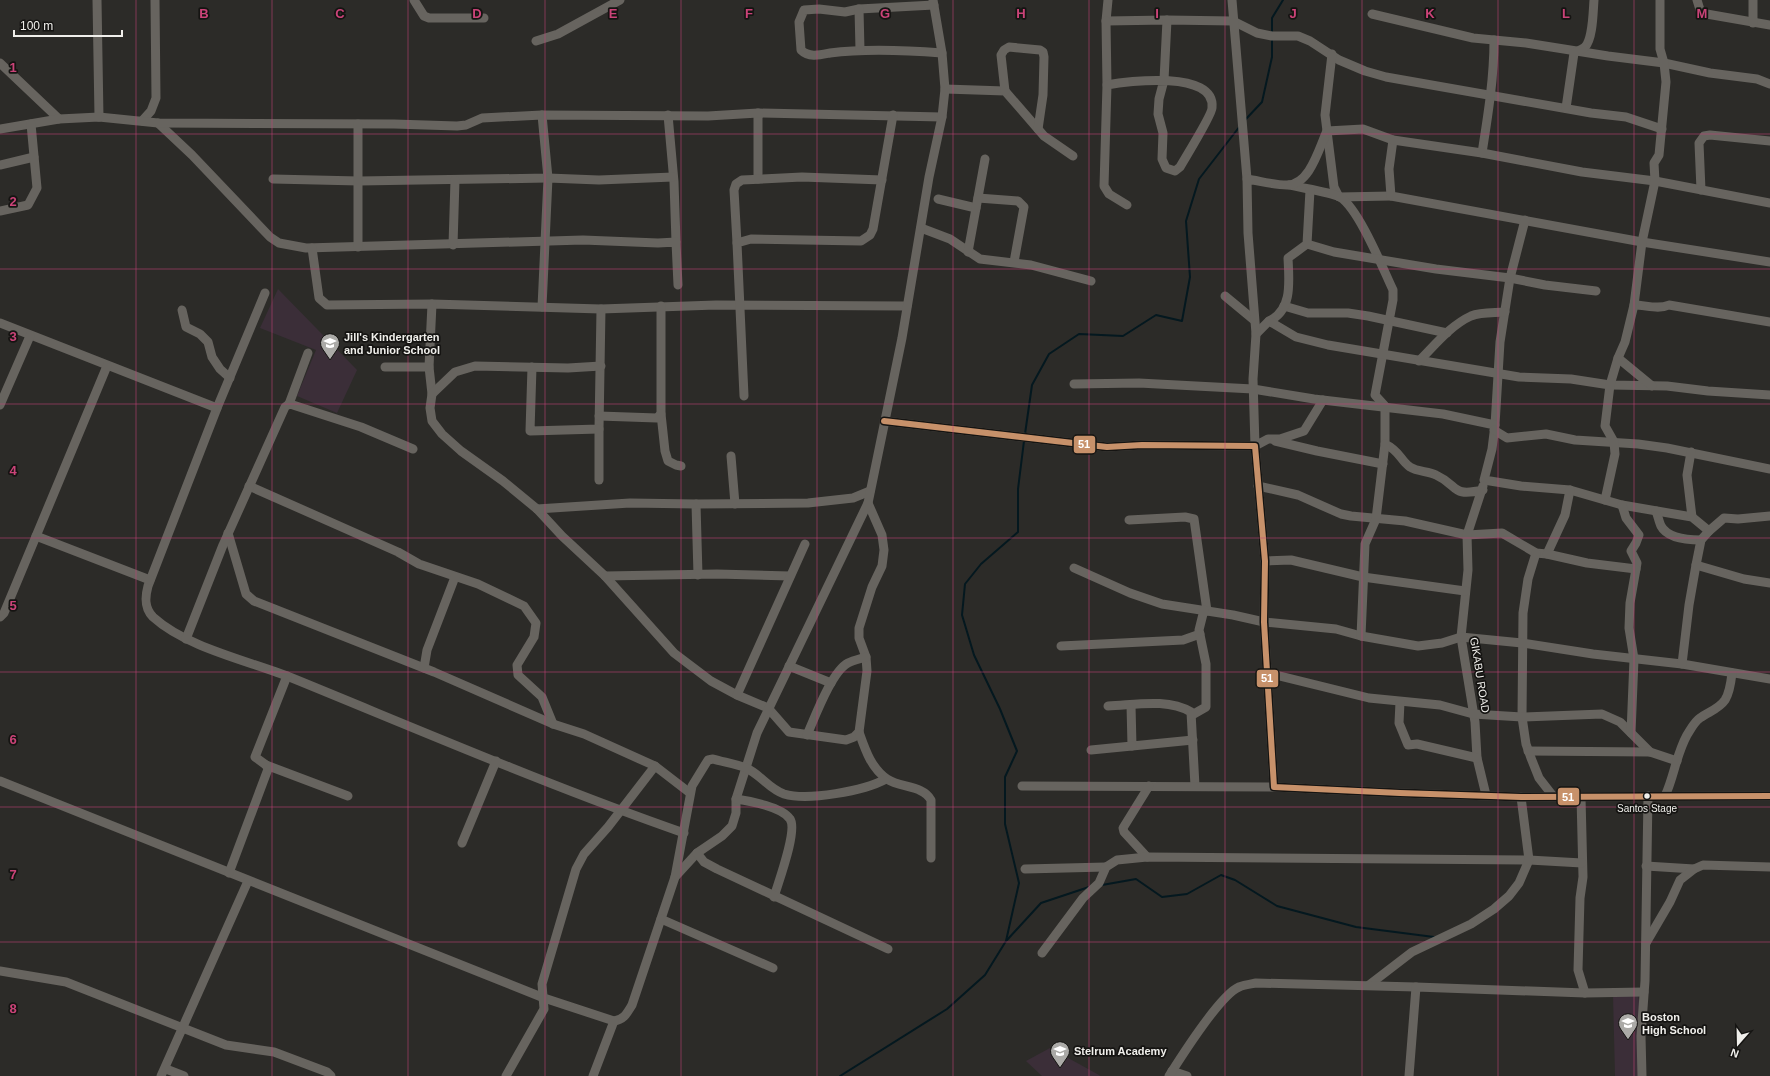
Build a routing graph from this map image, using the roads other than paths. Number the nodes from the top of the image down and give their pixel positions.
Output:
1 (97, 0) edge
2 (155, 0) edge
3 (414, 0) edge
4 (620, 0) edge
5 (1108, 0) edge
6 (1232, 0) edge
7 (1594, 0) edge
8 (1660, 0) edge
9 (1697, 0) edge
10 (1753, 0) edge
11 (933, 3) edge
12 (859, 9) junction
13 (1372, 14) dead end
14 (484, 18) dead end
15 (1167, 20) junction
16 (1233, 21) junction
17 (1106, 22) junction
18 (1753, 24) junction
19 (1770, 25) edge
20 (1494, 40) junction
21 (536, 41) dead end
22 (860, 50) junction
23 (1577, 51) junction
24 (942, 52) junction
25 (1332, 54) junction
26 (0, 63) edge
27 (1664, 63) junction
28 (1164, 80) junction
29 (1107, 84) junction
30 (1770, 84) edge
31 (945, 89) junction
32 (1005, 91) junction
33 (1491, 95) junction
34 (1566, 108) junction
35 (758, 113) junction
36 (542, 115) junction
37 (668, 115) junction
38 (893, 115) junction
39 (99, 117) junction
40 (942, 117) junction
41 (59, 119) junction
42 (142, 121) junction
43 (158, 123) junction
44 (31, 124) junction
45 (358, 124) junction
46 (0, 129) edge
47 (1038, 129) junction
48 (1662, 129) junction
49 (1327, 131) junction
50 (1393, 140) junction
51 (1770, 141) edge
52 (1482, 153) junction
53 (1073, 156) dead end
54 (34, 157) junction
55 (985, 158) dead end
56 (0, 165) edge
57 (673, 177) junction
58 (548, 178) junction
59 (273, 179) dead end
60 (758, 179) junction
61 (1247, 179) junction
62 (455, 180) junction
63 (882, 180) junction
64 (359, 181) junction
65 (1655, 181) junction
66 (1288, 185) junction
67 (1310, 190) junction
68 (1701, 190) junction
69 (1392, 196) junction
70 (1339, 197) junction
71 (978, 198) junction
72 (938, 199) dead end
73 (1770, 203) edge
74 (1127, 205) dead end
75 (976, 208) junction
76 (0, 211) edge
77 (1525, 220) junction
78 (921, 228) junction
79 (546, 242) junction
80 (676, 242) junction
81 (1642, 242) junction
82 (737, 243) junction
83 (1307, 244) junction
84 (453, 245) junction
85 (358, 247) junction
86 (312, 248) junction
87 (968, 252) junction
88 (1379, 259) junction
89 (1014, 262) junction
90 (1770, 262) edge
91 (1510, 278) junction
92 (1091, 281) dead end
93 (678, 285) dead end
94 (1596, 291) dead end
95 (265, 293) dead end
96 (1225, 296) dead end
97 (432, 304) junction
98 (1634, 305) junction
99 (662, 306) junction
100 (739, 306) junction
101 (907, 306) junction
102 (1284, 306) junction
103 (542, 307) junction
104 (601, 308) junction
105 (182, 310) dead end
106 (1505, 312) junction
107 (1254, 320) junction
108 (1270, 321) junction
109 (1392, 321) junction
110 (0, 322) edge
111 (1770, 322) edge
112 (1447, 333) junction
113 (1256, 334) junction
114 (30, 336) junction
115 (308, 353) dead end
116 (1381, 355) junction
117 (1618, 358) junction
118 (1419, 361) junction
119 (108, 366) junction
120 (601, 366) junction
121 (386, 367) dead end
122 (429, 367) junction
123 (532, 367) junction
124 (1496, 372) junction
125 (230, 378) junction
126 (1074, 384) dead end
127 (1610, 385) junction
128 (1652, 386) junction
129 (1253, 389) junction
130 (432, 394) junction
131 (1770, 395) edge
132 (744, 396) dead end
133 (1323, 400) junction
134 (289, 404) junction
135 (0, 405) edge
136 (1385, 406) junction
137 (217, 408) junction
138 (661, 414) junction
139 (599, 416) junction
140 (884, 421) junction
141 (1494, 428) junction
142 (599, 429) junction
143 (1304, 431) junction
144 (1268, 439) junction
145 (1614, 442) junction
146 (1385, 444) junction
147 (1255, 446) junction
148 (1304, 448) junction
149 (413, 449) dead end
150 (1690, 452) junction
151 (731, 456) dead end
152 (1383, 464) junction
153 (681, 466) dead end
154 (1770, 469) edge
155 (598, 480) dead end
156 (1484, 480) junction
157 (249, 486) junction
158 (1258, 486) junction
159 (1483, 490) junction
160 (1570, 490) junction
161 (870, 491) junction
162 (1604, 500) junction
163 (868, 503) junction
164 (696, 504) junction
165 (735, 504) junction
166 (1622, 505) junction
167 (537, 509) junction
168 (1656, 511) junction
169 (1770, 516) edge
170 (1692, 517) junction
171 (1376, 519) junction
172 (1129, 520) dead end
173 (1709, 532) junction
174 (228, 533) junction
175 (1467, 535) junction
176 (36, 536) junction
177 (1701, 540) junction
178 (805, 544) dead end
179 (1536, 553) junction
180 (1548, 554) junction
181 (1265, 561) junction
182 (1696, 565) junction
183 (1074, 568) dead end
184 (1636, 570) junction
185 (698, 575) junction
186 (605, 576) junction
187 (790, 576) junction
188 (456, 577) junction
189 (1363, 577) junction
190 (150, 580) junction
191 (1770, 583) edge
192 (1465, 591) junction
193 (1206, 610) junction
194 (0, 617) edge
195 (1264, 622) junction
196 (1200, 634) junction
197 (1361, 636) junction
198 (1461, 637) junction
199 (186, 639) junction
200 (1522, 643) junction
201 (1061, 646) dead end
202 (866, 657) junction
203 (1634, 659) junction
204 (1682, 664) junction
205 (789, 666) junction
206 (424, 668) junction
207 (1732, 673) junction
208 (1267, 674) junction
209 (287, 676) junction
210 (1770, 679) edge
211 (831, 683) junction
212 (736, 695) junction
213 (1400, 702) junction
214 (1131, 705) junction
215 (1108, 706) dead end
216 (768, 708) junction
217 (1473, 714) junction
218 (1192, 715) junction
219 (1522, 717) junction
220 (553, 724) junction
221 (859, 732) junction
222 (1631, 733) junction
223 (807, 735) junction
224 (1193, 740) junction
225 (1132, 746) junction
226 (1091, 750) dead end
227 (1528, 751) junction
228 (1650, 752) junction
229 (1477, 758) junction
230 (496, 761) junction
231 (1676, 761) junction
232 (266, 765) junction
233 (655, 766) junction
234 (746, 768) junction
235 (886, 779) junction
236 (0, 781) edge
237 (1022, 786) dead end
238 (1149, 786) junction
239 (1195, 786) junction
240 (1274, 787) junction
241 (690, 793) junction
242 (1486, 795) junction
243 (348, 796) dead end
244 (1553, 796) junction
245 (1581, 796) junction
246 (1648, 796) junction
247 (1665, 796) junction
248 (1770, 796) edge
249 (1521, 797) junction
250 (736, 799) junction
251 (620, 811) junction
252 (684, 833) junction
253 (462, 842) dead end
254 (697, 853) junction
255 (1147, 857) junction
256 (931, 858) dead end
257 (1529, 860) junction
258 (1582, 863) junction
259 (1646, 866) junction
260 (1106, 867) junction
261 (1770, 868) edge
262 (1025, 869) dead end
263 (1694, 869) junction
264 (229, 873) junction
265 (675, 877) junction
266 (248, 881) junction
267 (774, 897) junction
268 (661, 919) junction
269 (1646, 943) junction
270 (888, 949) dead end
271 (1042, 953) dead end
272 (772, 968) dead end
273 (0, 971) edge
274 (1369, 985) junction
275 (1416, 987) junction
276 (1644, 992) junction
277 (1585, 993) junction
278 (544, 998) junction
279 (614, 1021) junction
280 (183, 1028) junction
281 (164, 1073) edge
282 (1170, 1074) edge
283 (184, 1076) edge
284 (331, 1076) edge
285 (506, 1076) edge
286 (593, 1076) edge
287 (1187, 1076) edge
288 (1409, 1076) edge
289 (1642, 1076) edge

1 - 39 street
2 - 42 street
3 - 14 street
4 - 21 street
5 - 17 street
6 - 16 street
7 - 23 street
8 - 27 street
9 - 18 street
10 - 18 street
11 - 12 street
11 - 24 street
12 - 22 street
12 - 22 street
13 - 20 street
15 - 16 street
15 - 17 street
15 - 28 street
16 - 25 street
16 - 61 street
17 - 29 street
18 - 19 street
20 - 23 street
20 - 33 street
22 - 24 street
23 - 27 street
23 - 34 street
24 - 31 street
25 - 33 street
25 - 49 street
26 - 41 street
27 - 30 street
27 - 48 street
28 - 28 street
28 - 29 street
29 - 74 street
31 - 32 street
31 - 40 street
32 - 47 street
32 - 47 street
33 - 34 street
33 - 52 street
34 - 48 street
35 - 37 street
35 - 38 street
35 - 60 street
36 - 37 street
36 - 45 street
36 - 58 street
37 - 57 street
38 - 40 street
38 - 63 street
39 - 41 street
39 - 42 street
40 - 78 street
41 - 44 street
42 - 43 street
43 - 45 street
43 - 86 street
44 - 46 street
44 - 54 street
45 - 64 street
47 - 53 street
48 - 65 street
49 - 50 street
49 - 66 street
49 - 70 street
50 - 52 street
50 - 69 street
51 - 68 street
52 - 65 street
54 - 56 street
54 - 76 street
55 - 71 street
57 - 58 street
57 - 80 street
58 - 62 street
58 - 79 street
59 - 64 street
60 - 63 street
60 - 82 street
61 - 66 street
61 - 107 street
62 - 64 street
62 - 84 street
63 - 82 street
64 - 85 street
65 - 68 street
65 - 81 street
66 - 67 street
67 - 70 street
67 - 83 street
68 - 73 street
69 - 70 street
69 - 77 street
70 - 88 street
71 - 75 street
71 - 89 street
72 - 75 street
75 - 87 street
77 - 81 street
77 - 91 street
78 - 87 street
78 - 101 street
79 - 80 street
79 - 84 street
79 - 103 street
80 - 93 street
81 - 90 street
81 - 98 street
82 - 100 street
83 - 88 street
83 - 102 street
84 - 85 street
85 - 86 street
86 - 97 street
87 - 89 street
88 - 91 street
88 - 109 street
89 - 92 street
91 - 94 street
91 - 106 street
95 - 125 street
96 - 107 street
97 - 103 street
97 - 122 street
98 - 111 street
98 - 117 street
99 - 100 street
99 - 104 street
99 - 138 street
100 - 101 street
100 - 132 street
101 - 140 street
102 - 108 street
102 - 109 street
103 - 104 street
104 - 120 street
105 - 125 street
106 - 112 street
106 - 124 street
107 - 113 street
108 - 113 street
108 - 116 street
109 - 112 street
109 - 116 street
110 - 114 street
112 - 118 street
113 - 129 street
114 - 119 street
114 - 135 street
115 - 134 street
116 - 118 street
116 - 136 street
117 - 127 street
117 - 128 street
118 - 124 street
119 - 137 street
119 - 176 street
120 - 123 street
120 - 139 street
121 - 122 street
122 - 130 street
123 - 130 street
123 - 142 street
124 - 127 street
124 - 141 street
125 - 137 street
126 - 129 street
127 - 128 street
127 - 145 street
128 - 131 street
129 - 133 street
129 - 147 street
130 - 167 street
133 - 136 street
133 - 143 street
134 - 149 street
134 - 157 street
136 - 141 street
136 - 146 street
137 - 190 street
138 - 139 street
138 - 153 street
139 - 142 street
140 - 147 street
140 - 161 street
141 - 145 street
141 - 156 street
142 - 155 street
143 - 144 street
143 - 148 street
144 - 147 street
144 - 148 street
145 - 150 street
145 - 162 street
146 - 152 street
146 - 159 street
147 - 158 street
148 - 152 street
150 - 154 street
150 - 170 street
151 - 165 street
152 - 171 street
156 - 159 street
156 - 160 street
157 - 174 street
157 - 188 street
158 - 171 street
158 - 181 street
159 - 175 street
160 - 162 street
160 - 180 street
161 - 163 street
161 - 165 street
162 - 166 street
163 - 202 street
163 - 205 street
164 - 165 street
164 - 167 street
164 - 185 street
166 - 168 street
166 - 184 street
167 - 186 street
168 - 170 street
168 - 177 street
169 - 173 street
170 - 173 street
171 - 175 street
171 - 189 street
172 - 193 street
173 - 177 street
174 - 199 street
174 - 206 street
175 - 179 street
175 - 192 street, GIKABU ROAD
176 - 190 street
176 - 194 street
177 - 182 street
178 - 187 street
179 - 180 street
179 - 200 street
180 - 184 street
181 - 189 street
181 - 195 street
182 - 191 street
182 - 204 street
183 - 193 street
184 - 203 street
185 - 186 street
185 - 187 street
186 - 212 street
187 - 212 street
188 - 206 street
188 - 220 street
189 - 192 street
189 - 197 street
190 - 199 street
192 - 198 street, GIKABU ROAD
193 - 195 street
193 - 196 street
195 - 197 street
195 - 208 street
196 - 201 street
196 - 218 street
197 - 198 street
198 - 200 street
198 - 217 street, GIKABU ROAD
199 - 209 street
200 - 203 street
200 - 219 street
202 - 211 street
202 - 221 street
203 - 204 street
203 - 222 street
204 - 207 street
205 - 211 street
205 - 216 street
206 - 220 street
207 - 210 street
207 - 231 street
208 - 213 street
208 - 240 street
209 - 230 street
209 - 232 street
211 - 223 street
212 - 216 street
213 - 217 street
213 - 229 street
214 - 215 street
214 - 218 street
214 - 225 street
216 - 223 street
216 - 234 street
217 - 219 street
217 - 229 street, GIKABU ROAD
218 - 224 street
219 - 222 street
219 - 227 street
220 - 233 street
221 - 223 street
221 - 235 street
222 - 228 street
224 - 225 street
224 - 239 street
225 - 226 street
227 - 228 street
227 - 244 street
228 - 231 street
229 - 242 street, GIKABU ROAD
230 - 251 street
230 - 253 street
231 - 247 street
232 - 243 street
232 - 264 street
233 - 241 street
233 - 251 street
234 - 235 street
234 - 241 street
234 - 250 street
235 - 256 street
236 - 264 street
237 - 238 street
238 - 239 street
238 - 255 street
239 - 240 street
240 - 242 street
241 - 252 street
242 - 249 street
244 - 245 street
244 - 249 street
245 - 246 street
245 - 258 street
246 - 247 street
246 - 259 street
247 - 248 street
249 - 257 street
250 - 254 street
250 - 267 street
251 - 252 street
251 - 278 street
252 - 265 street
254 - 265 street
254 - 267 street
255 - 257 street
255 - 260 street
257 - 258 street
257 - 274 street
258 - 277 street
259 - 263 street
259 - 269 street
260 - 262 street
260 - 271 street
261 - 263 street
263 - 269 street
264 - 266 street
265 - 268 street
266 - 278 street
266 - 280 street
267 - 270 street
268 - 272 street
268 - 279 street
269 - 276 street
273 - 280 street
274 - 275 street
274 - 282 street
275 - 277 street
275 - 288 street
276 - 277 street
276 - 289 street
278 - 279 street
278 - 285 street
279 - 286 street
280 - 281 street
280 - 284 street
281 - 283 street
282 - 287 street

